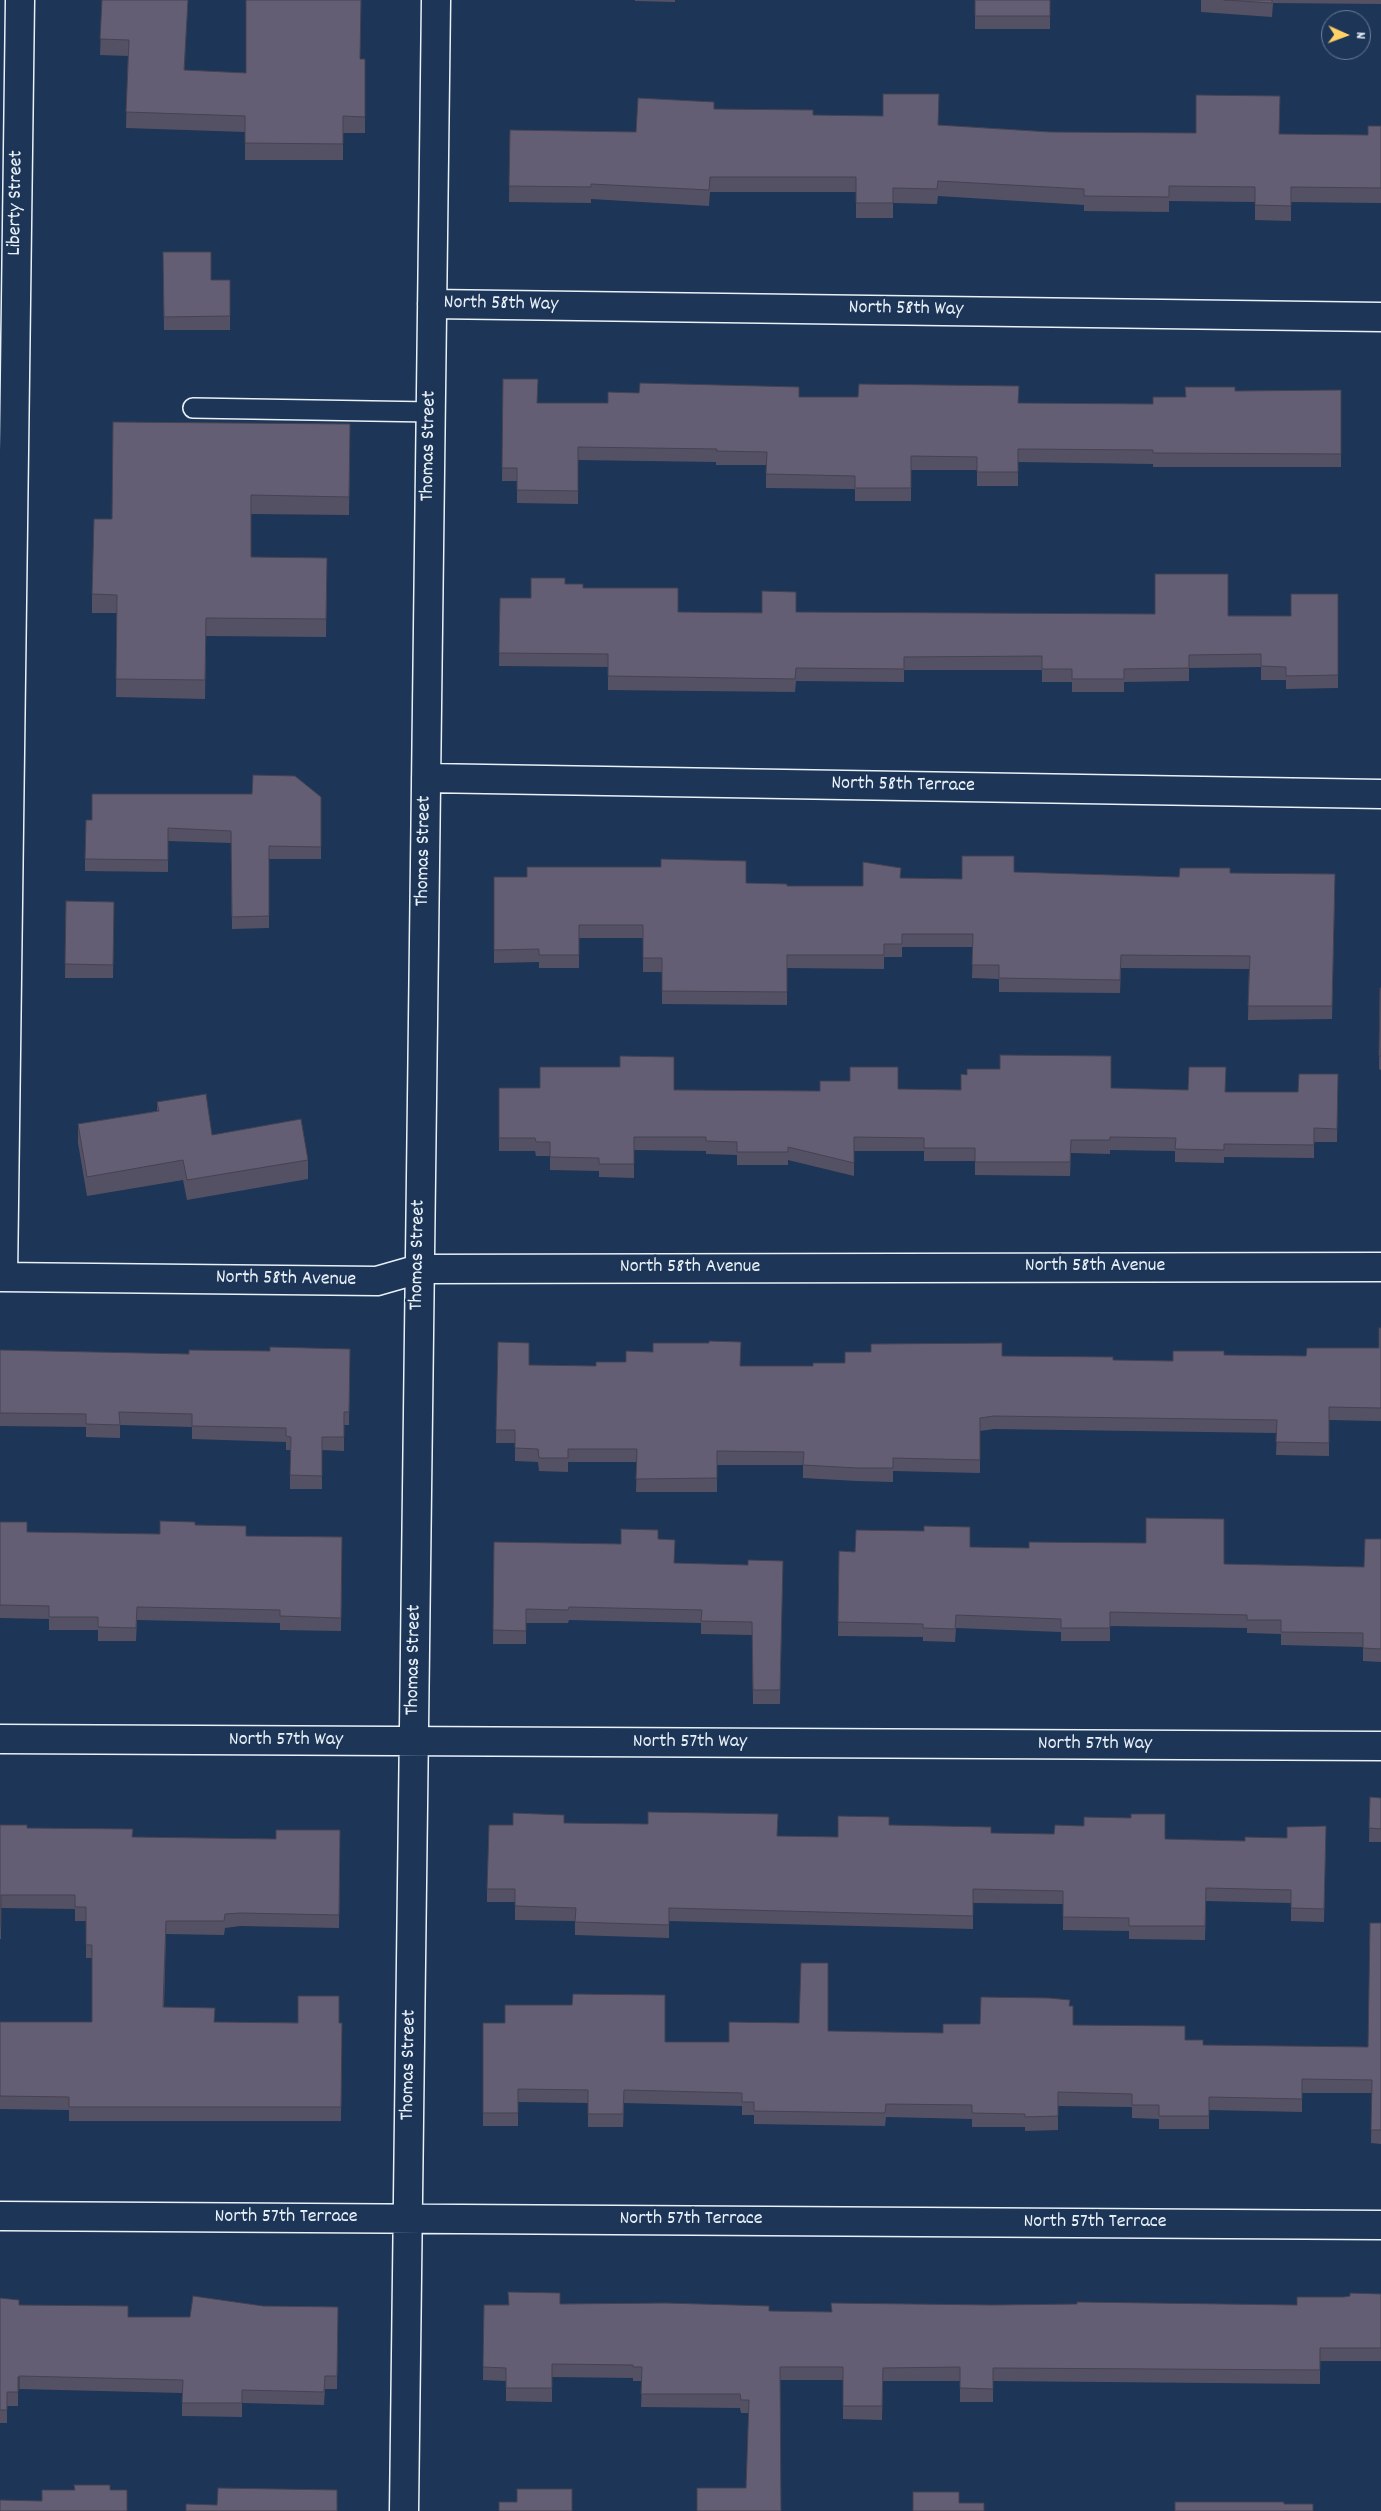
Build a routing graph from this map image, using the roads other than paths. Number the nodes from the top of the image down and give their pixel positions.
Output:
1 (20, 0) edge
2 (436, 0) edge
3 (432, 304) junction
4 (1381, 316) edge
5 (193, 408) dead end
6 (431, 412) junction
7 (426, 778) junction
8 (1381, 794) edge
9 (1381, 1267) edge
10 (419, 1269) junction
11 (1, 1277) edge
12 (0, 1739) edge
13 (414, 1742) junction
14 (1381, 1746) edge
15 (0, 2216) edge
16 (408, 2219) junction
17 (1381, 2225) edge
18 (404, 2511) edge

1 - 11 street, Liberty Street
2 - 3 street, Thomas Street
3 - 4 street, North 58th Way
3 - 6 street, Thomas Street
5 - 6 lane
6 - 7 street, Thomas Street
7 - 8 street, North 58th Terrace
7 - 10 street, Thomas Street
9 - 10 street, North 58th Avenue
10 - 11 street, North 58th Avenue
10 - 13 street, Thomas Street
12 - 13 street, North 57th Way
13 - 14 street, North 57th Way
13 - 16 street, Thomas Street
15 - 16 street, North 57th Terrace
16 - 17 street, North 57th Terrace
16 - 18 street, Thomas Street

